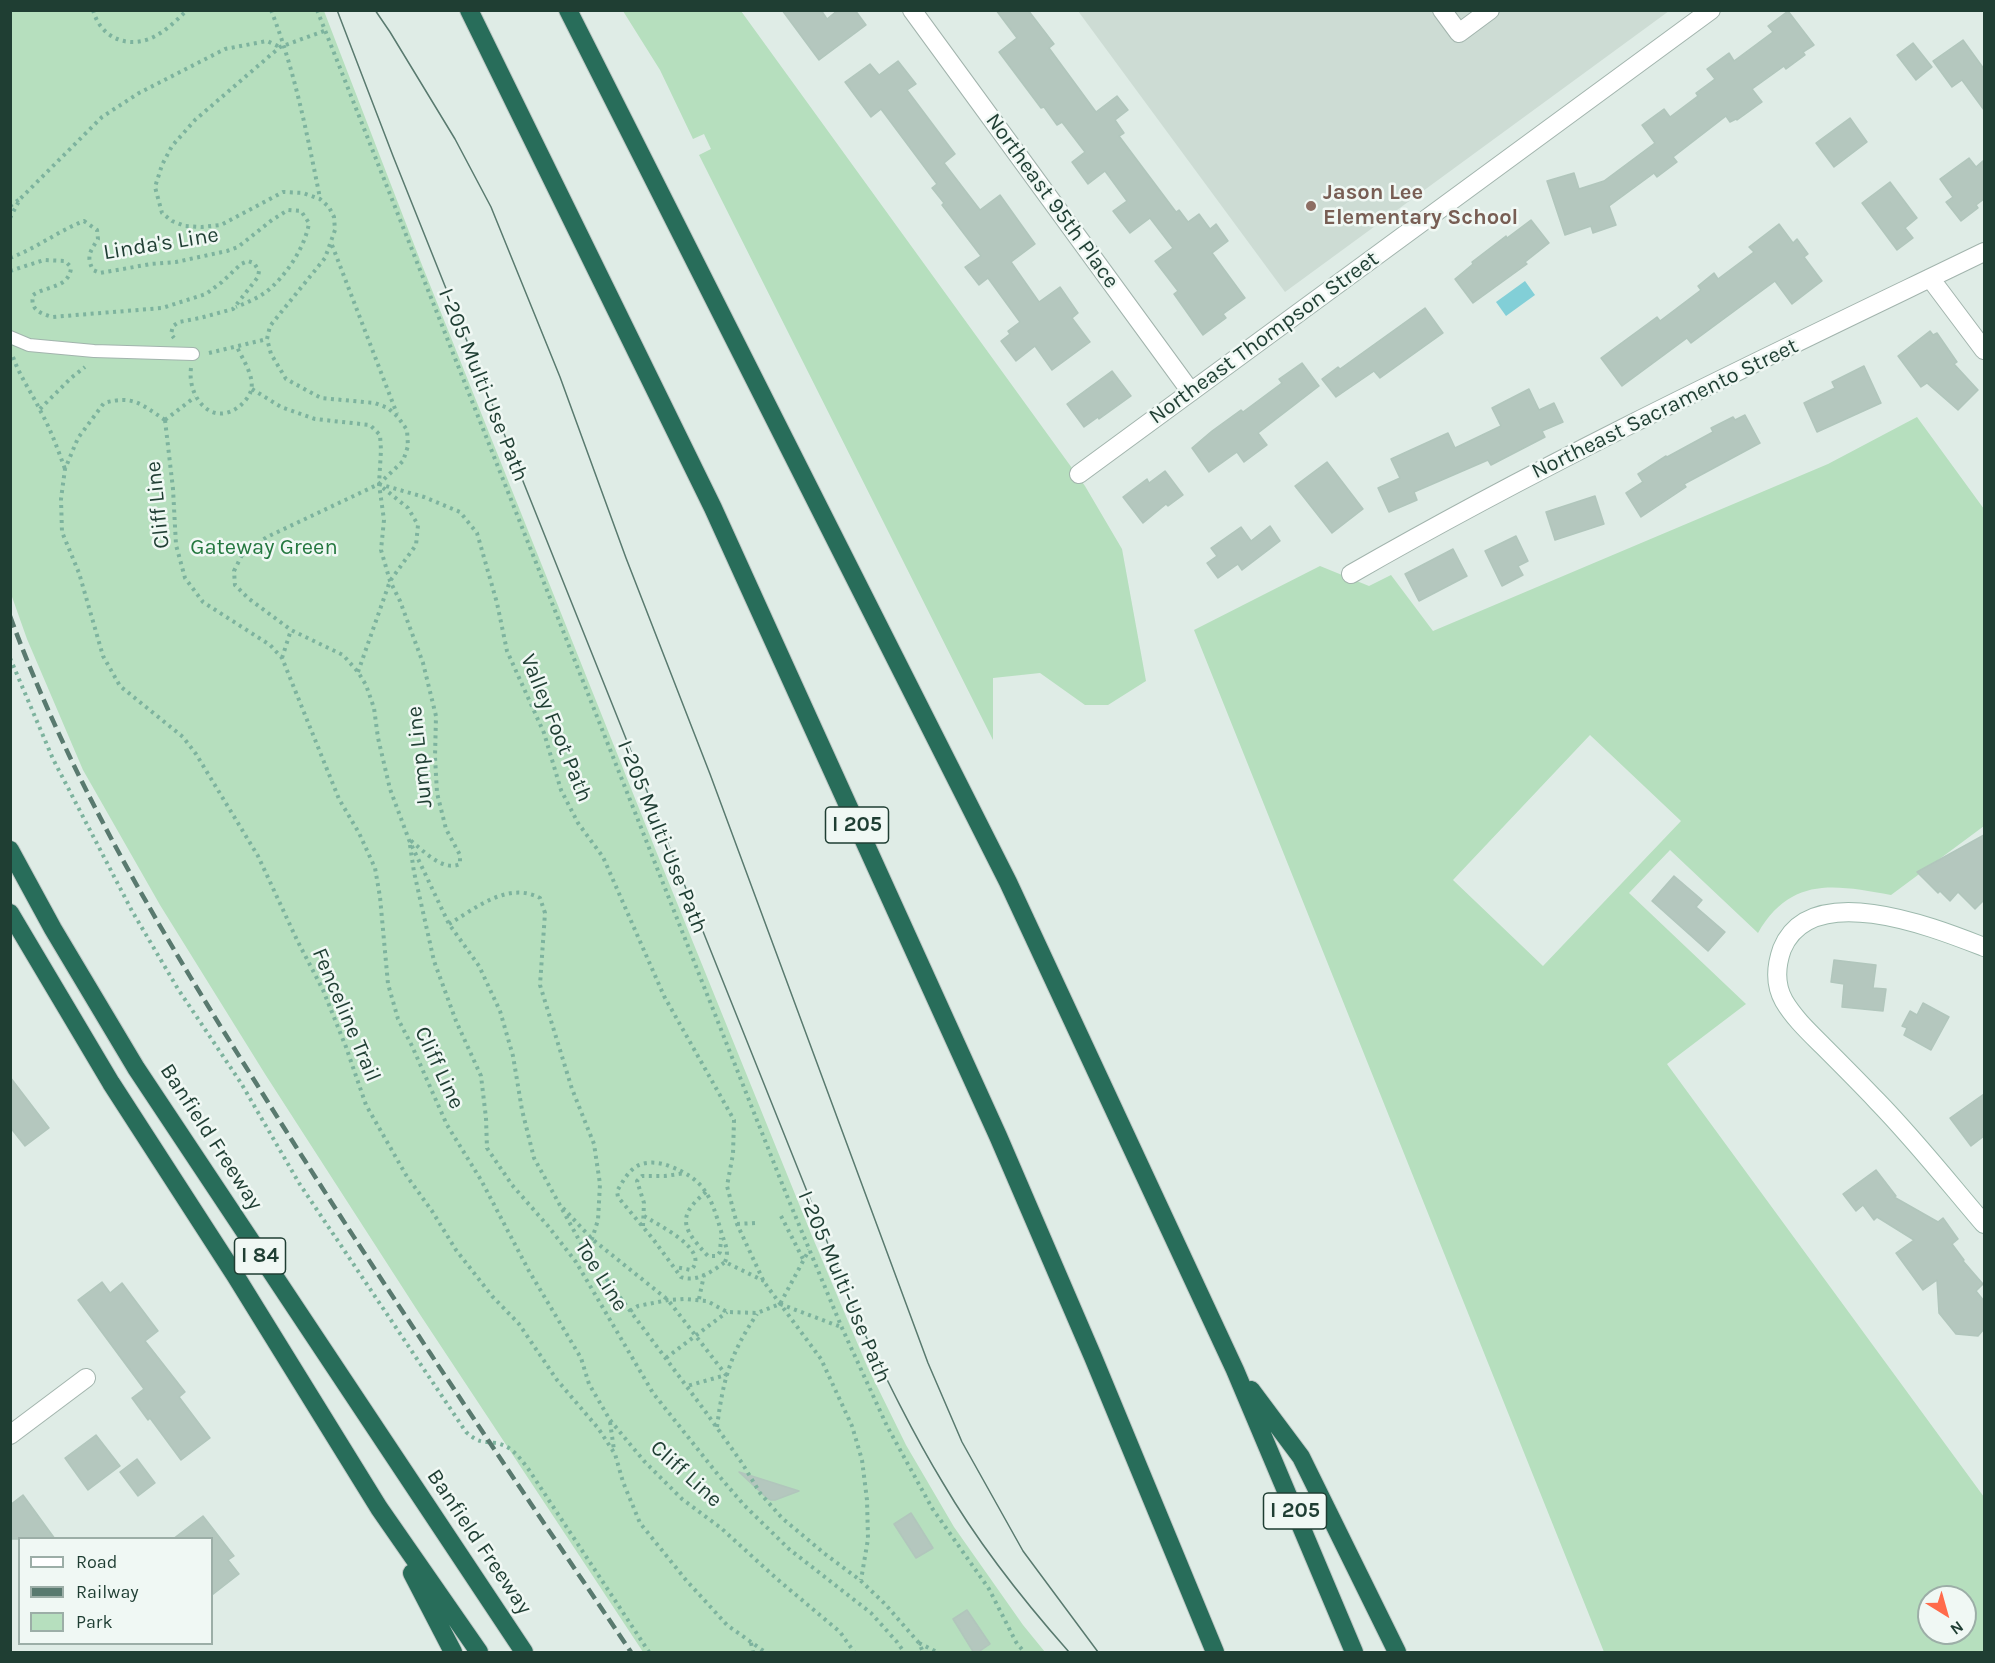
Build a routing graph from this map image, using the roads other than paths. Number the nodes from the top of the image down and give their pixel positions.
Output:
1 (469, 10) edge
2 (568, 10) edge
3 (912, 10) edge
4 (1442, 10) edge
5 (1490, 10) edge
6 (1711, 10) edge
7 (1984, 252) edge
8 (1930, 278) junction
9 (10, 337) edge
10 (1984, 351) edge
11 (193, 354) road end
12 (1191, 392) junction
13 (1079, 474) dead end
14 (1351, 574) dead end
15 (10, 850) edge
16 (10, 913) edge
17 (1984, 947) edge
18 (1984, 1224) edge
19 (1235, 1370) junction
20 (86, 1378) dead end
21 (10, 1435) edge
22 (379, 1508) junction
23 (453, 1653) edge
24 (479, 1653) edge
25 (524, 1653) edge
26 (1215, 1653) edge
27 (1354, 1653) edge
28 (1397, 1653) edge

1 - 26 highway, I 205
2 - 19 highway, I 205
3 - 12 street, Northeast 95th Place
4 - 5 street
6 - 12 street, Northeast Thompson Street
7 - 8 street, Northeast Sacramento Street
8 - 10 street
8 - 14 street, Northeast Sacramento Street
9 - 11 lane
12 - 13 street, Northeast Thompson Street
15 - 25 highway, Banfield Freeway / I 84
16 - 22 highway, I 84
17 - 18 street
19 - 27 highway, I 205
19 - 28 highway
20 - 21 street
22 - 23 highway
22 - 24 highway, I 84

